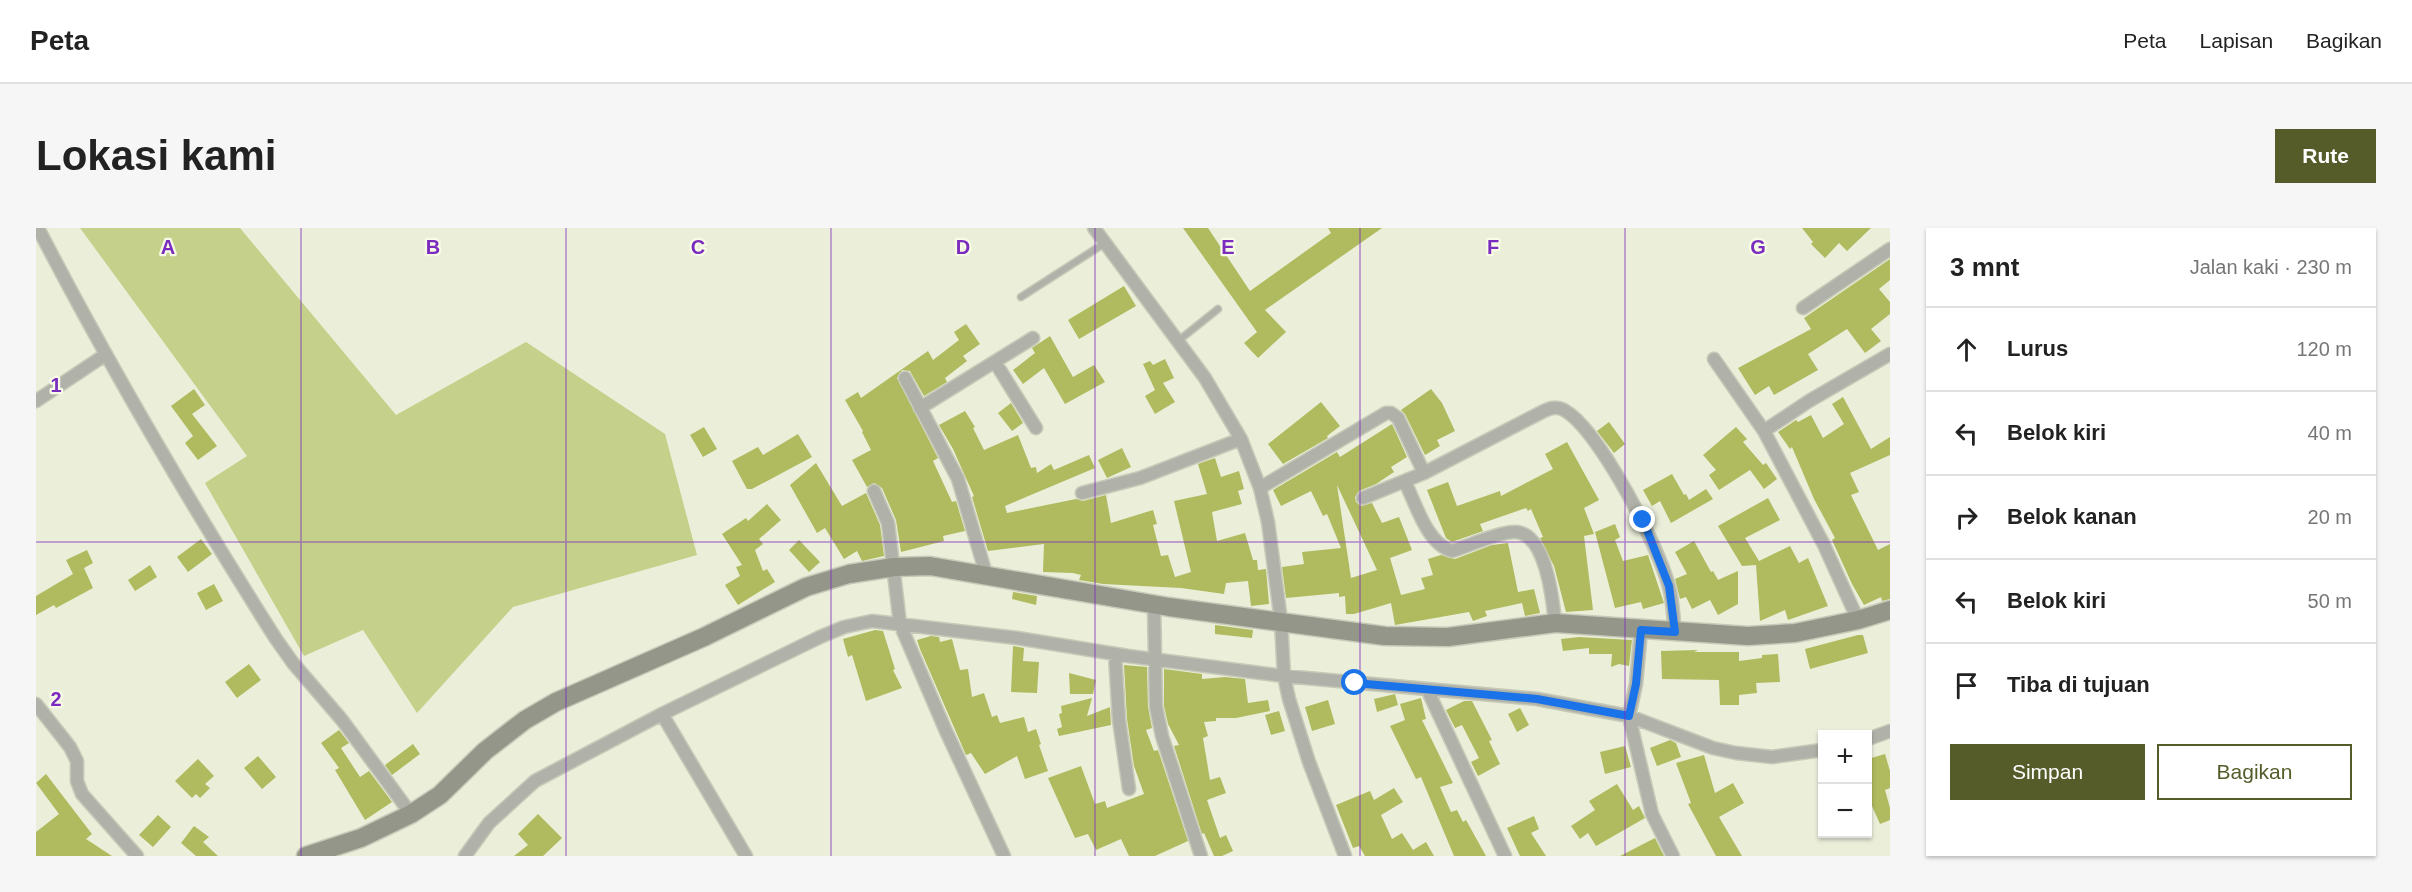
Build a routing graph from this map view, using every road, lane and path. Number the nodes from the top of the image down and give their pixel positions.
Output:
1 (38, 228) edge
2 (1094, 228) edge
3 (1105, 243) junction
4 (1890, 249) edge
5 (1021, 297) dead end
6 (1803, 308) dead end
7 (1218, 309) dead end
8 (1033, 338) dead end
9 (1177, 342) junction
10 (1890, 346) edge
11 (1890, 353) edge
12 (105, 356) junction
13 (1714, 359) dead end
14 (995, 362) junction
15 (905, 378) dead end
16 (36, 401) edge
17 (920, 408) junction
18 (1036, 428) dead end
19 (1764, 432) junction
20 (1241, 440) junction
21 (1424, 473) junction
22 (1405, 482) junction
23 (1260, 488) junction
24 (874, 491) dead end
25 (1082, 493) dead end
26 (1363, 498) dead end
27 (986, 574) junction
28 (895, 575) junction
29 (1154, 605) junction
30 (1890, 610) edge
31 (900, 620) junction
32 (1858, 620) junction
33 (1555, 623) junction
34 (1281, 628) junction
35 (1641, 630) junction
36 (1675, 632) junction
37 (1115, 654) junction
38 (1155, 659) junction
39 (1284, 672) junction
40 (1427, 689) junction
41 (36, 704) edge
42 (1630, 710) junction
43 (662, 714) junction
44 (1888, 735) edge
45 (1872, 739) edge
46 (1818, 751) edge
47 (1129, 789) dead end
48 (411, 814) junction
49 (137, 856) edge
50 (306, 856) edge
51 (465, 856) edge
52 (746, 856) edge
53 (1004, 856) edge
54 (1201, 856) edge
55 (1345, 856) edge
56 (1505, 856) edge
57 (1673, 856) edge

1 - 12 street
2 - 3 street
3 - 5 lane
3 - 9 street
4 - 6 street
7 - 9 lane
8 - 14 street
9 - 20 street
10 - 11 street
11 - 19 street
12 - 16 street
12 - 48 street
13 - 19 street
14 - 17 street
14 - 18 street
15 - 17 street
17 - 27 street
19 - 32 street
20 - 23 street
20 - 25 street
21 - 22 street
21 - 23 street
21 - 36 street
22 - 26 street
22 - 33 street
23 - 34 street
24 - 28 street
27 - 28 main road
27 - 29 main road
28 - 31 street
28 - 48 main road
29 - 34 main road
29 - 38 street
30 - 32 main road
31 - 37 street
31 - 43 street
31 - 53 street
32 - 36 main road
33 - 34 main road
33 - 35 main road
34 - 39 street
35 - 36 main road
35 - 42 street
37 - 38 street
37 - 47 street
38 - 39 street
38 - 54 street
39 - 40 street
39 - 55 street
40 - 42 street
40 - 56 street
41 - 49 street
42 - 46 street
42 - 57 street
43 - 51 street
43 - 52 street
44 - 45 street
48 - 50 main road

